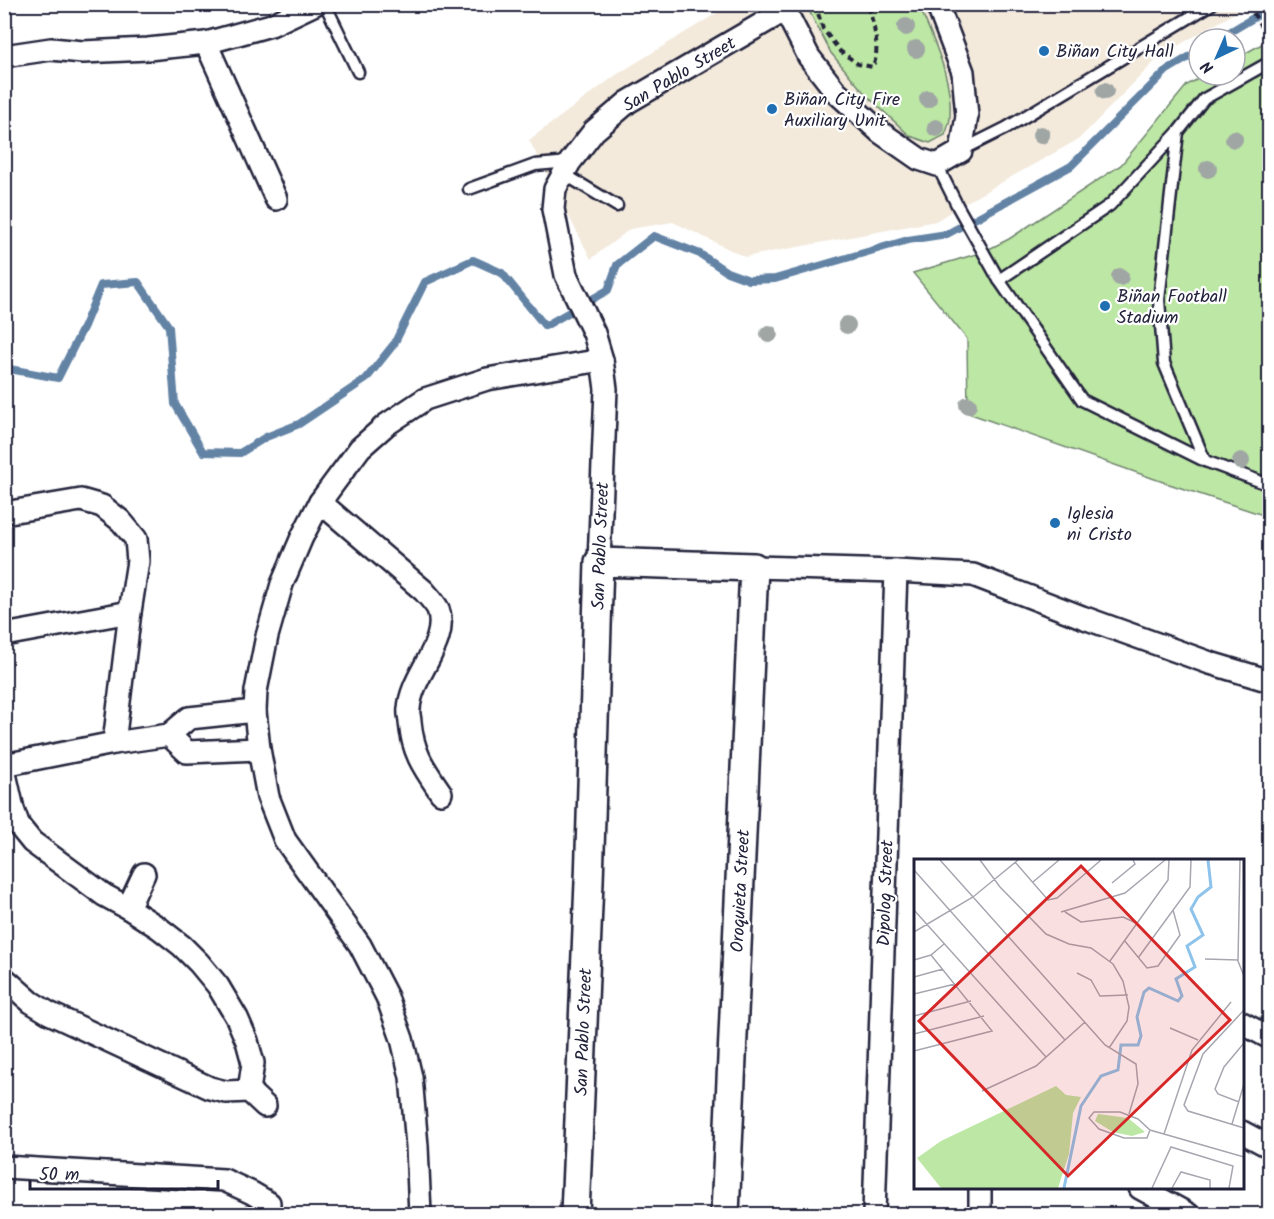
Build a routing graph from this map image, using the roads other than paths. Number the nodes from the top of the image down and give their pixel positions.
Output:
1 (315, 4) edge
2 (325, 4) edge
3 (938, 4) edge
4 (1212, 4) edge
5 (783, 8) edge
6 (206, 43) junction
7 (4, 56) edge
8 (1269, 62) edge
9 (358, 72) dead end
10 (1178, 132) junction
11 (961, 151) junction
12 (937, 165) junction
13 (567, 168) junction
14 (469, 189) dead end
15 (276, 199) dead end
16 (616, 206) dead end
17 (999, 280) junction
18 (603, 360) junction
19 (1205, 461) junction
20 (1269, 485) edge
21 (320, 502) junction
22 (4, 513) edge
23 (599, 562) junction
24 (754, 567) junction
25 (897, 571) junction
26 (130, 612) junction
27 (4, 635) edge
28 (1269, 681) edge
29 (255, 711) junction
30 (170, 735) junction
31 (114, 743) junction
32 (259, 749) junction
33 (4, 767) edge
34 (441, 793) dead end
35 (144, 874) dead end
36 (128, 908) junction
37 (4, 978) edge
38 (1244, 1024) edge
39 (1269, 1038) edge
40 (249, 1091) junction
41 (265, 1106) dead end
42 (1244, 1133) edge
43 (1269, 1147) edge
44 (4, 1167) edge
45 (980, 1189) edge
46 (1142, 1189) edge
47 (268, 1215) edge
48 (420, 1215) edge
49 (575, 1215) edge
50 (725, 1215) edge
51 (874, 1215) edge
52 (980, 1215) edge
53 (1188, 1215) edge

1 - 6 street
2 - 9 lane
3 - 11 street
4 - 11 lane
5 - 12 street
5 - 13 street, San Pablo Street
6 - 7 street
6 - 15 street
8 - 10 lane
10 - 17 lane
10 - 19 lane
11 - 12 street
12 - 17 lane
13 - 14 lane
13 - 16 lane
13 - 18 street, San Pablo Street
17 - 19 lane
18 - 21 street
18 - 23 street, San Pablo Street
19 - 20 lane
21 - 29 street
21 - 34 street
22 - 26 street
23 - 24 street
23 - 49 street, San Pablo Street
24 - 25 street
24 - 50 street, Oroquieta Street
25 - 28 street
25 - 51 street, Dipolog Street
26 - 27 street
26 - 31 street
29 - 30 street
29 - 32 street
30 - 31 street
30 - 32 street
31 - 33 street
32 - 48 street
33 - 36 street
35 - 36 street
36 - 40 street
37 - 40 street
38 - 39 street
40 - 41 street
42 - 43 street
44 - 47 street
45 - 52 street
46 - 53 street

